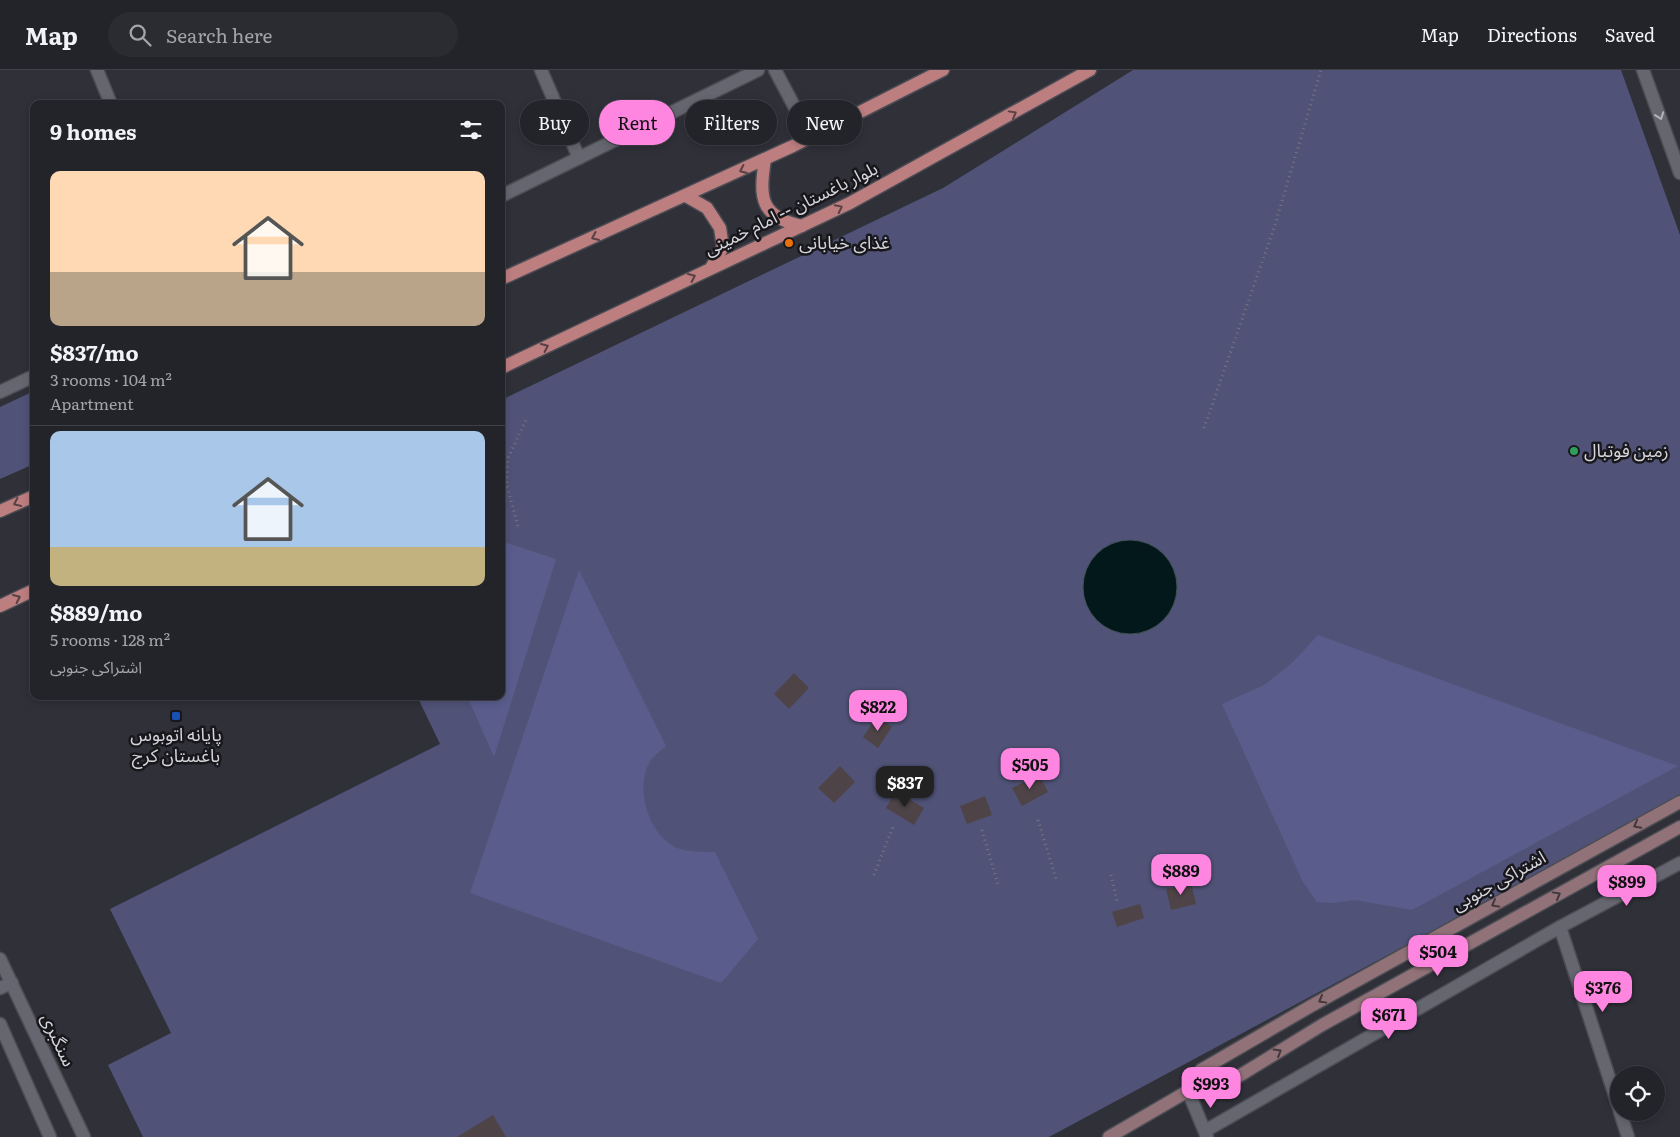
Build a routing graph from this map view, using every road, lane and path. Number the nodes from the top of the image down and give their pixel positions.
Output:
1 (97, 70) edge
2 (541, 70) edge
3 (758, 70) edge
4 (775, 70) edge
5 (943, 70) edge
6 (1090, 70) edge
7 (1321, 70) edge
8 (1643, 70) edge
9 (110, 100) edge
10 (791, 100) edge
11 (862, 112) edge
12 (796, 145) edge
13 (579, 158) junction
14 (765, 159) junction
15 (1680, 173) edge
16 (505, 194) edge
17 (686, 196) junction
18 (802, 226) junction
19 (711, 268) junction
20 (505, 277) edge
21 (505, 366) edge
22 (30, 378) edge
23 (0, 392) edge
24 (526, 420) dead end
25 (1204, 428) dead end
26 (30, 498) edge
27 (0, 511) edge
28 (518, 526) dead end
29 (30, 592) edge
30 (0, 606) edge
31 (1680, 802) edge
32 (1038, 820) dead end
33 (894, 824) dead end
34 (1680, 827) edge
35 (982, 830) dead end
36 (1170, 861) dead end
37 (1680, 863) edge
38 (874, 875) dead end
39 (1111, 875) dead end
40 (1177, 879) dead end
41 (1057, 882) dead end
42 (998, 885) dead end
43 (1117, 902) dead end
44 (1560, 927) junction
45 (0, 959) edge
46 (12, 983) junction
47 (0, 988) edge
48 (0, 1024) edge
49 (1610, 1080) edge
50 (1188, 1091) junction
51 (1623, 1121) edge
52 (1206, 1134) edge
53 (50, 1137) edge
54 (84, 1137) edge
55 (1109, 1137) edge
56 (1628, 1137) edge

1 - 9 street
2 - 13 street
3 - 13 street
4 - 10 street
5 - 11 main road
18 -> 6 main road, بلوار باغستان -- امام خمینی
7 - 25 path
8 -> 15 street
12 - 14 main road
13 - 16 street
14 -> 17 main road
14 - 18 main road
17 - 19 main road
17 -> 20 main road
18 - 19 main road, بلوار باغستان -- امام خمینی
21 -> 19 main road, بلوار باغستان -- امام خمینی
22 - 23 street
24 - 28 path
26 -> 27 main road
30 -> 29 main road
31 -> 50 main road, اشتراکی جنوبی
32 - 41 path
33 - 38 path
50 -> 34 main road
35 - 42 path
36 - 40 path
37 - 44 street
39 - 43 path
44 - 49 street
44 - 52 street
45 - 46 street, سنگبری
46 - 47 street
46 - 54 street, سنگبری
48 - 53 street
50 - 52 street
50 - 55 main road, اشتراکی جنوبی
51 - 56 street

